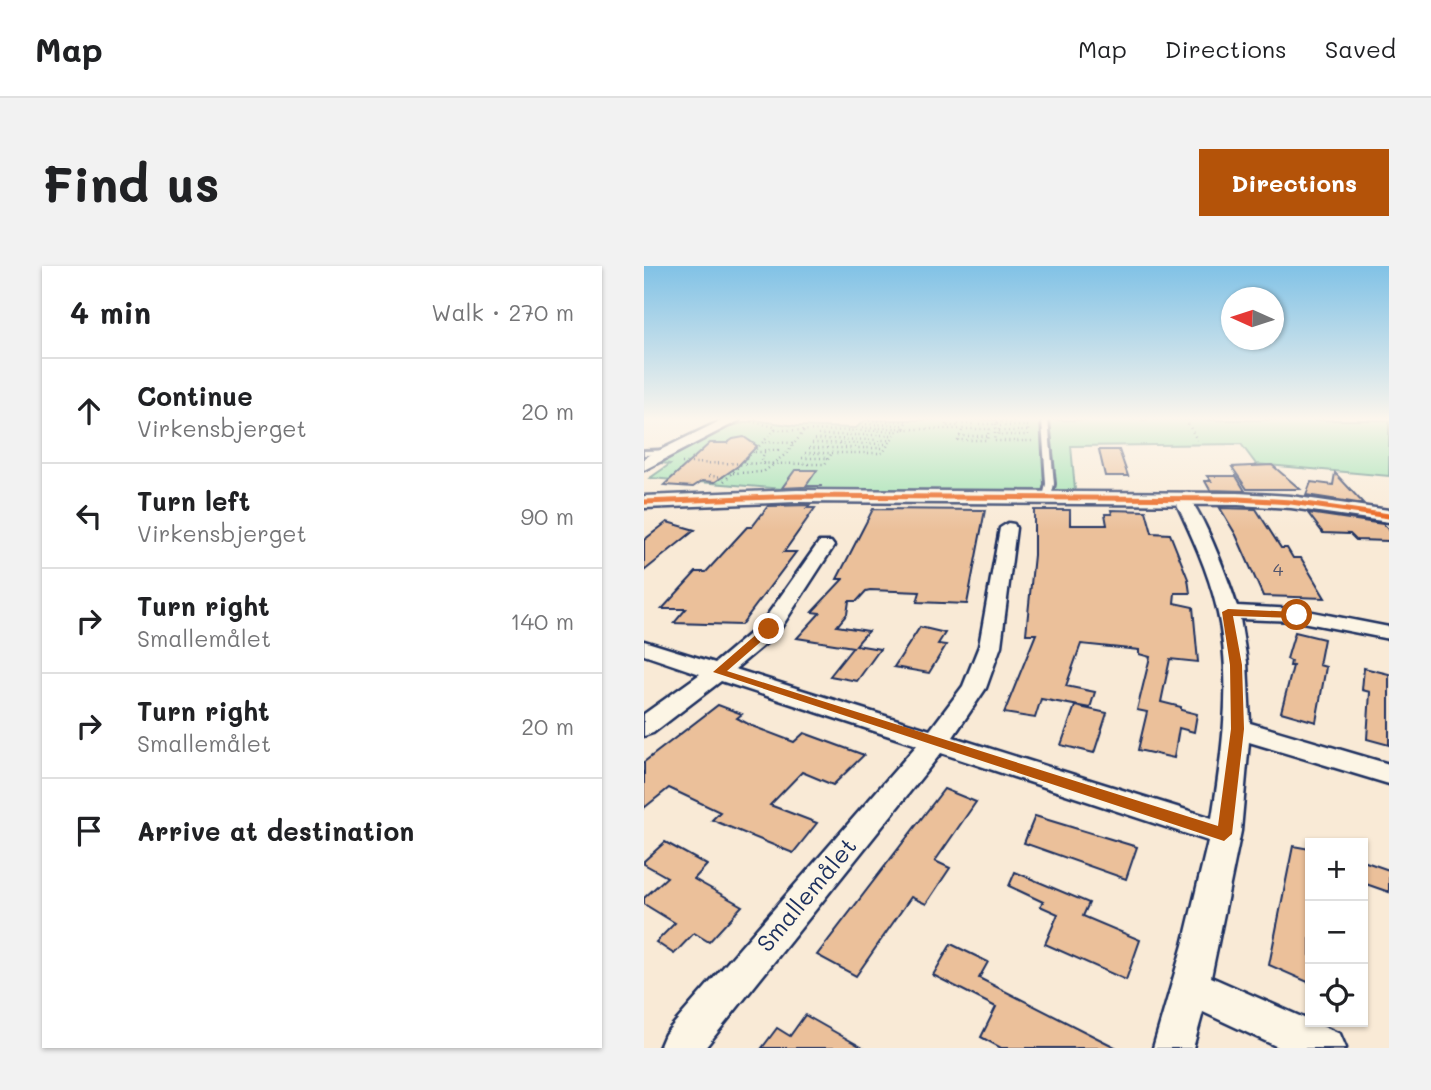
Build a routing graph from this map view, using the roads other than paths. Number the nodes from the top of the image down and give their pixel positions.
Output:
1 (664, 456) edge
2 (1047, 456) edge
3 (672, 458) joint
4 (644, 465) edge
5 (1047, 497) junction
6 (1182, 498) junction
7 (647, 501) edge
8 (1389, 516) edge
9 (1008, 528) dead end
10 (825, 546) dead end
11 (1228, 612) junction
12 (1389, 633) edge
13 (644, 648) edge
14 (718, 672) junction
15 (644, 727) edge
16 (1238, 729) junction
17 (935, 742) junction
18 (1389, 774) edge
19 (1224, 834) junction
20 (1190, 987) junction
21 (679, 1048) edge
22 (1173, 1048) edge
23 (1326, 1048) edge

1 - 3 lane
2 - 5 lane
3 - 4 street
5 - 6 street
5 - 7 street
6 - 8 street
6 - 11 street
9 - 17 street, Smallemålet
10 - 14 street
11 - 12 street
11 - 16 street
13 - 14 street
14 - 15 street
14 - 17 street
16 - 18 street
16 - 19 street
17 - 19 street
17 - 21 street, Smallemålet
19 - 20 street
20 - 22 street
20 - 23 street

